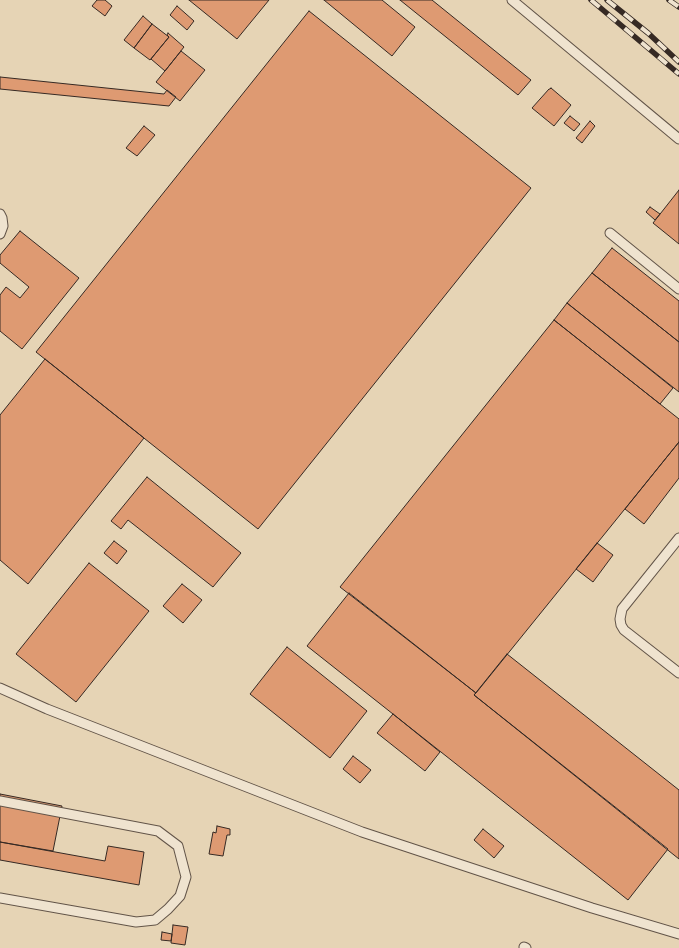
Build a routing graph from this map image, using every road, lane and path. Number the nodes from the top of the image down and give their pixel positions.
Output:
1 (512, 0) edge
2 (679, 139) edge
3 (0, 214) edge
4 (610, 233) dead end
5 (0, 234) edge
6 (679, 289) edge
7 (679, 538) edge
8 (679, 673) edge
9 (0, 688) edge
10 (0, 801) edge
11 (0, 898) edge
12 (679, 934) edge

1 - 2 lane
3 - 5 lane
4 - 6 lane
7 - 8 lane
9 - 12 lane
10 - 11 lane

